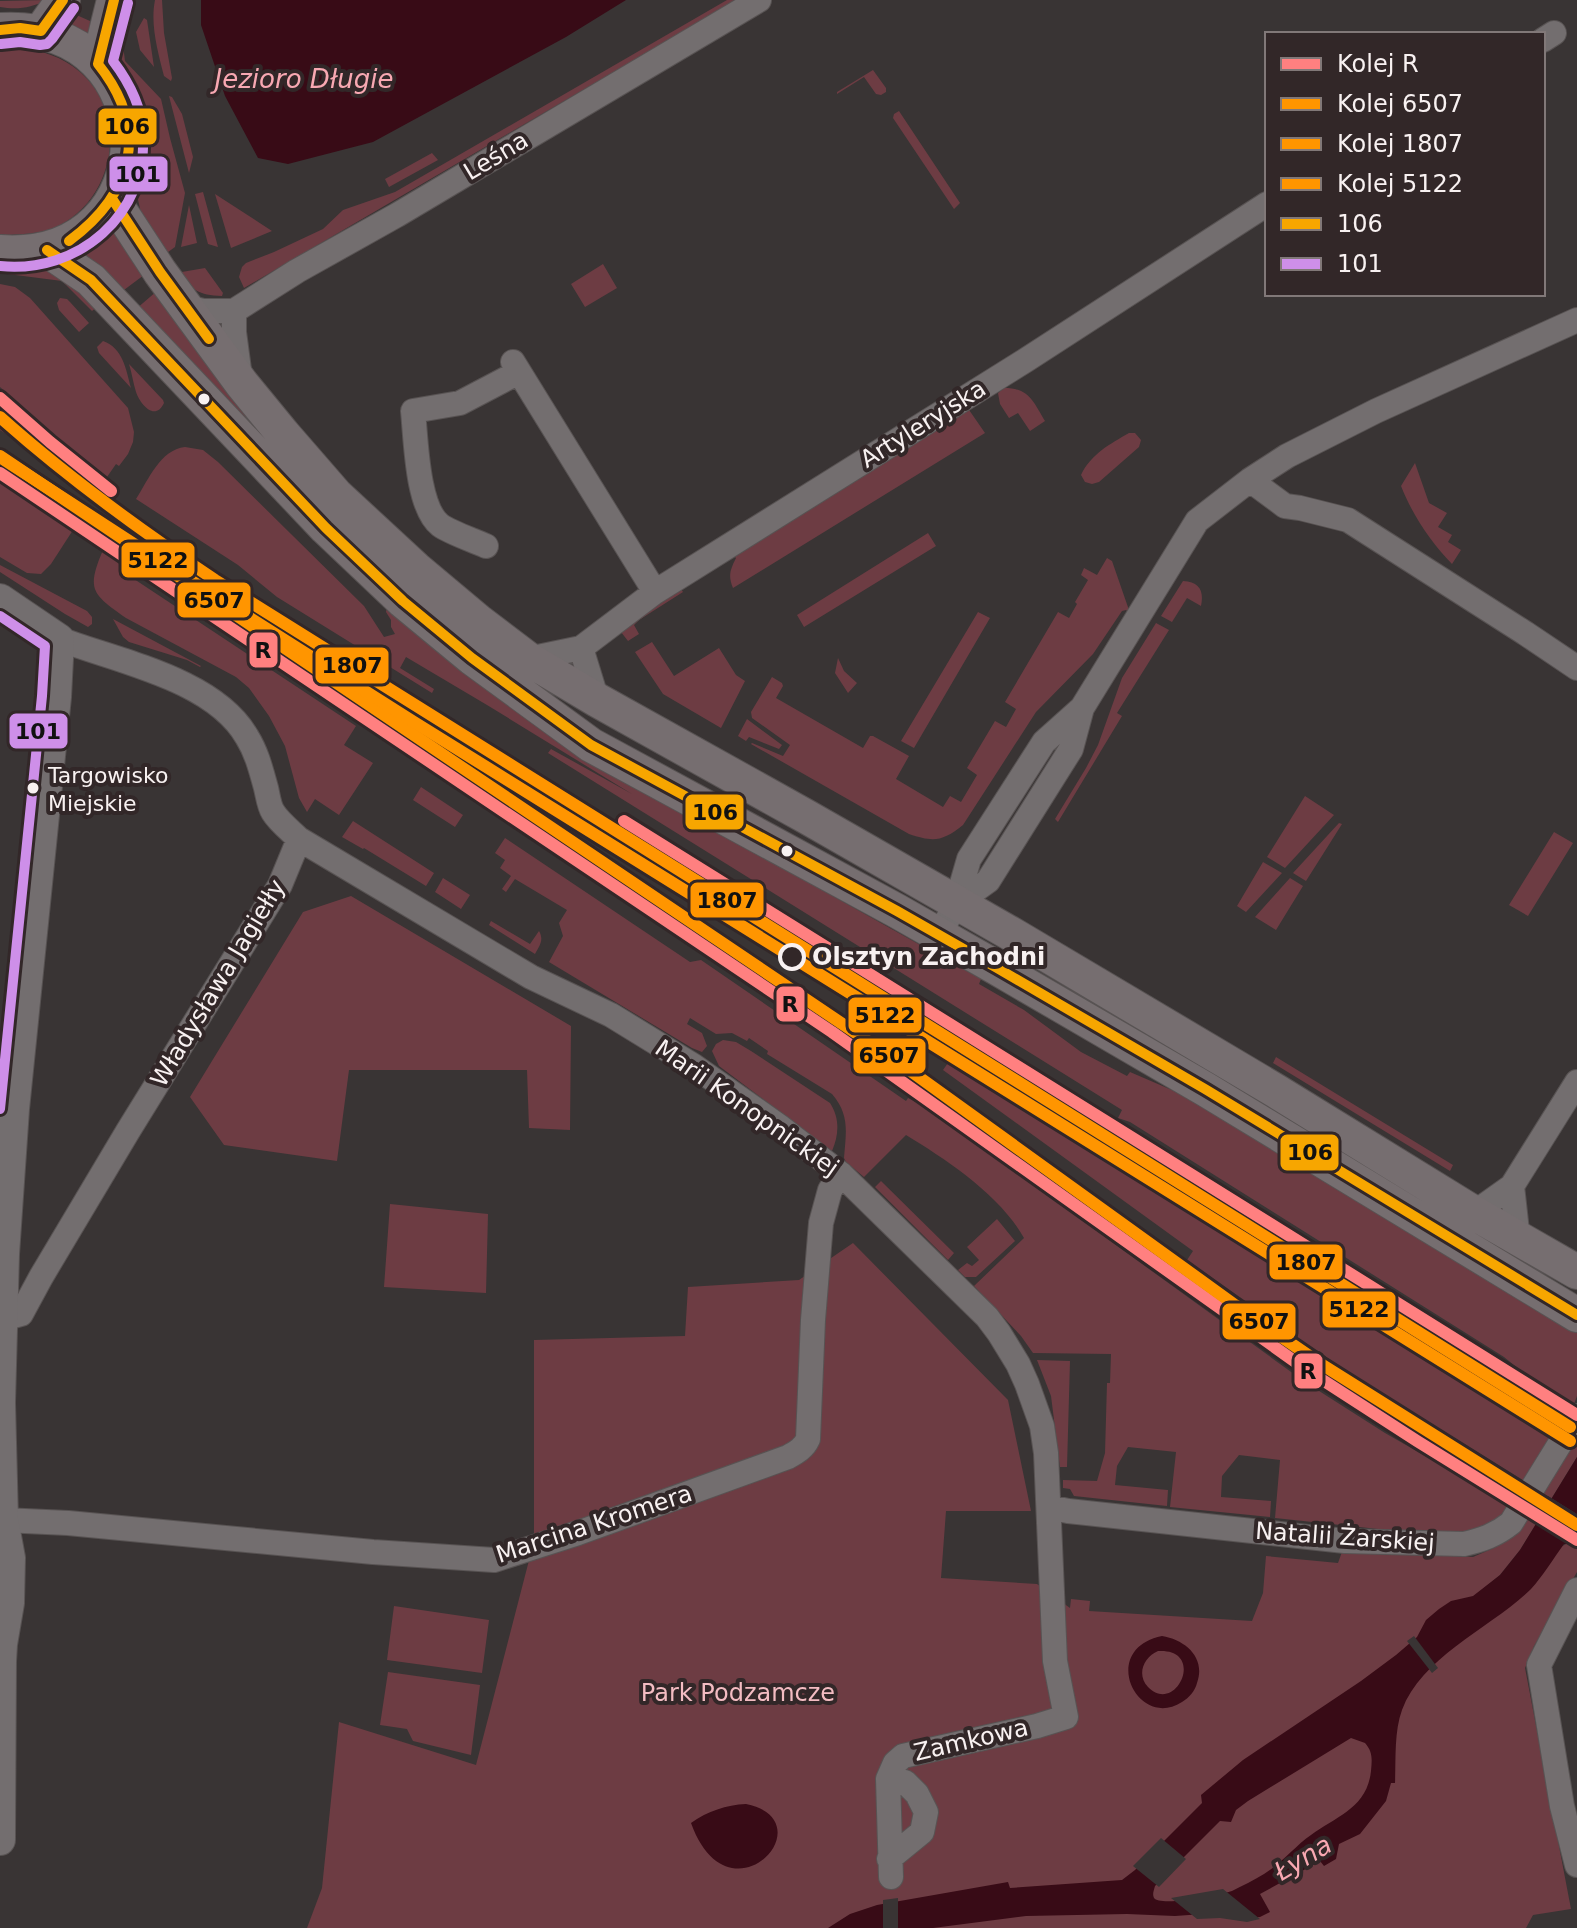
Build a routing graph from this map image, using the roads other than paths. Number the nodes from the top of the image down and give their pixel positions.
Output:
1 (63, 0) edge
2 (114, 0) edge
3 (759, 0) edge
4 (0, 30) edge
5 (41, 31) junction
6 (98, 64) junction
7 (113, 200) junction
8 (1265, 205) edge
9 (47, 250) junction
10 (0, 252) edge
11 (186, 307) junction
12 (234, 311) junction
13 (1577, 320) edge
14 (242, 384) junction
15 (1250, 480) junction
16 (486, 546) dead end
17 (655, 592) junction
18 (0, 599) edge
19 (59, 639) junction
20 (581, 648) junction
21 (528, 659) junction
22 (1577, 668) edge
23 (597, 700) junction
24 (1082, 708) junction
25 (299, 839) junction
26 (988, 881) junction
27 (956, 904) junction
28 (1004, 929) junction
29 (939, 935) junction
30 (1577, 1082) edge
31 (6, 1129) edge
32 (841, 1174) junction
33 (1512, 1186) junction
34 (1474, 1213) junction
35 (1518, 1240) junction
36 (1577, 1272) edge
37 (1577, 1315) edge
38 (3, 1319) junction
39 (0, 1403) edge
40 (1577, 1416) edge
41 (1049, 1507) junction
42 (1, 1525) edge
43 (1577, 1590) edge
44 (1, 1651) edge
45 (1066, 1717) joint
46 (888, 1779) junction
47 (0, 1840) edge
48 (1577, 1865) edge

1 - 5 main road
2 - 6 main road
3 - 12 street, Leśna
4 - 5 main road
5 - 6 main road
6 - 7 main road
7 - 9 main road
7 - 11 main road
8 - 17 street, Artyleryjska
9 - 10 main road
9 - 29 main road
11 - 12 street
11 - 14 main road
12 - 14 street
13 - 15 street
14 - 21 main road
15 - 22 street
15 - 24 street
16 - 17 street
17 - 20 street, Artyleryjska
18 - 19 street
19 - 25 street
19 - 31 street
20 - 21 street, Artyleryjska
20 - 23 street
21 - 23 main road
23 - 27 main road
24 - 26 street
24 - 27 street
25 - 32 street, Marii Konopnickiej
25 - 38 street, Władysława Jagiełły
26 - 27 street
26 - 28 street
27 - 28 main road
27 - 29 street
28 - 34 main road
29 - 37 main road
30 - 33 street
31 - 38 street
32 - 41 street, Marii Konopnickiej
32 - 42 street, Marcina Kromera
33 - 34 street
33 - 35 street
34 - 35 main road
35 - 36 main road
38 - 39 street
39 - 42 street
40 - 41 street, Natalii Żarskiej
41 - 45 street, Marii Konopnickiej
42 - 44 street
43 - 48 street
44 - 47 street
45 - 46 street, Zamkowa
46 - 46 street, Zamkowa

